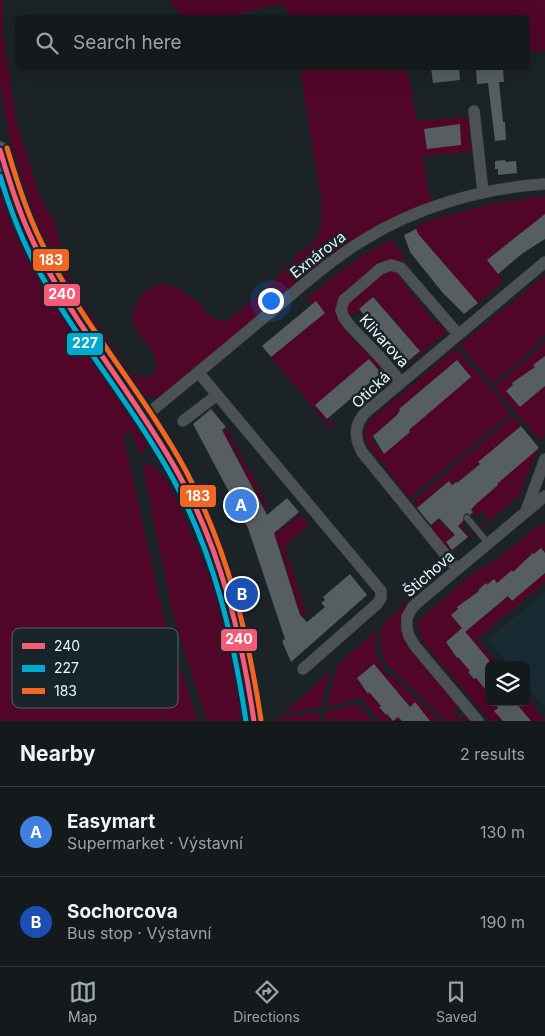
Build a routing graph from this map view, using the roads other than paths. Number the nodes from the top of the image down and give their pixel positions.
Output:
1 (474, 111) dead end
2 (0, 150) edge
3 (545, 184) edge
4 (483, 192) junction
5 (545, 262) edge
6 (458, 334) junction
7 (198, 372) junction
8 (401, 382) junction
9 (217, 395) junction
10 (144, 417) junction
11 (183, 421) dead end
12 (545, 459) edge
13 (545, 496) edge
14 (526, 512) junction
15 (467, 518) dead end
16 (488, 543) junction
17 (457, 569) junction
18 (303, 669) dead end
19 (254, 721) edge
20 (478, 721) edge

1 - 4 street
2 - 10 main road
3 - 4 street, Exnárova
4 - 7 street, Exnárova
5 - 6 street, Otická
6 - 8 street, Otická
6 - 8 street, Klivarova
7 - 9 street
7 - 10 street, Exnárova
8 - 17 street, Otická
9 - 11 street
9 - 18 street
10 - 19 main road
12 - 14 street
13 - 14 street, Štichova
14 - 16 street, Štichova
15 - 16 lane
16 - 17 street, Štichova
17 - 20 street, Štichova

